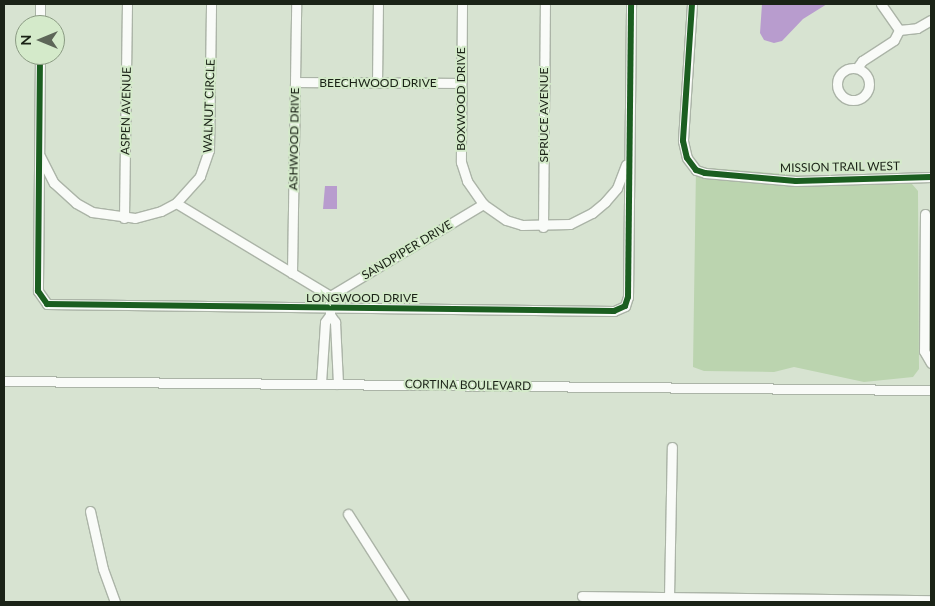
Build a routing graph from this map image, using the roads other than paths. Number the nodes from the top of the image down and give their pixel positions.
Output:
1 (127, 4) edge
2 (211, 4) edge
3 (296, 4) edge
4 (378, 4) edge
5 (462, 4) edge
6 (545, 4) edge
7 (631, 4) edge
8 (692, 4) edge
9 (880, 4) edge
10 (931, 20) edge
11 (899, 30) junction
12 (40, 65) edge
13 (857, 68) dead end
14 (295, 82) junction
15 (377, 83) junction
16 (461, 83) junction
17 (38, 148) junction
18 (630, 149) junction
19 (931, 177) edge
20 (176, 203) junction
21 (483, 204) junction
22 (925, 214) dead end
23 (124, 218) junction
24 (543, 227) junction
25 (292, 273) junction
26 (330, 296) junction
27 (330, 312) junction
28 (931, 363) edge
29 (4, 381) edge
30 (321, 383) junction
31 (338, 384) junction
32 (931, 390) edge
33 (672, 447) dead end
34 (90, 511) dead end
35 (348, 514) dead end
36 (582, 596) dead end
37 (669, 597) junction
38 (931, 600) edge
39 (114, 602) edge
40 (404, 602) edge

1 - 23 street, ASPEN AVENUE
2 - 20 street, WALNUT CIRCLE
3 - 14 street, ASHWOOD DRIVE
4 - 15 street
5 - 16 street, BOXWOOD DRIVE
6 - 24 street, SPRUCE AVENUE
7 - 18 street, LONGWOOD DRIVE
8 - 19 street, MISSION TRAIL WEST
9 - 11 street
10 - 11 street
11 - 13 street
12 - 17 street, LONGWOOD DRIVE
14 - 15 street, BEECHWOOD DRIVE
14 - 25 street, ASHWOOD DRIVE
15 - 16 street, BEECHWOOD DRIVE
16 - 21 street, BOXWOOD DRIVE
17 - 23 street, WALNUT CIRCLE
17 - 27 street, LONGWOOD DRIVE
18 - 24 street, BOXWOOD DRIVE
18 - 27 street, LONGWOOD DRIVE
20 - 23 street, WALNUT CIRCLE
20 - 25 street
21 - 24 street, BOXWOOD DRIVE
21 - 26 street, SANDPIPER DRIVE
22 - 28 street
25 - 26 street
26 - 27 street
27 - 30 street
27 - 31 street
29 - 30 street, CORTINA BOULEVARD
30 - 31 street, CORTINA BOULEVARD
31 - 32 street, CORTINA BOULEVARD
33 - 37 street
34 - 39 street
35 - 40 street
36 - 37 street
37 - 38 street

